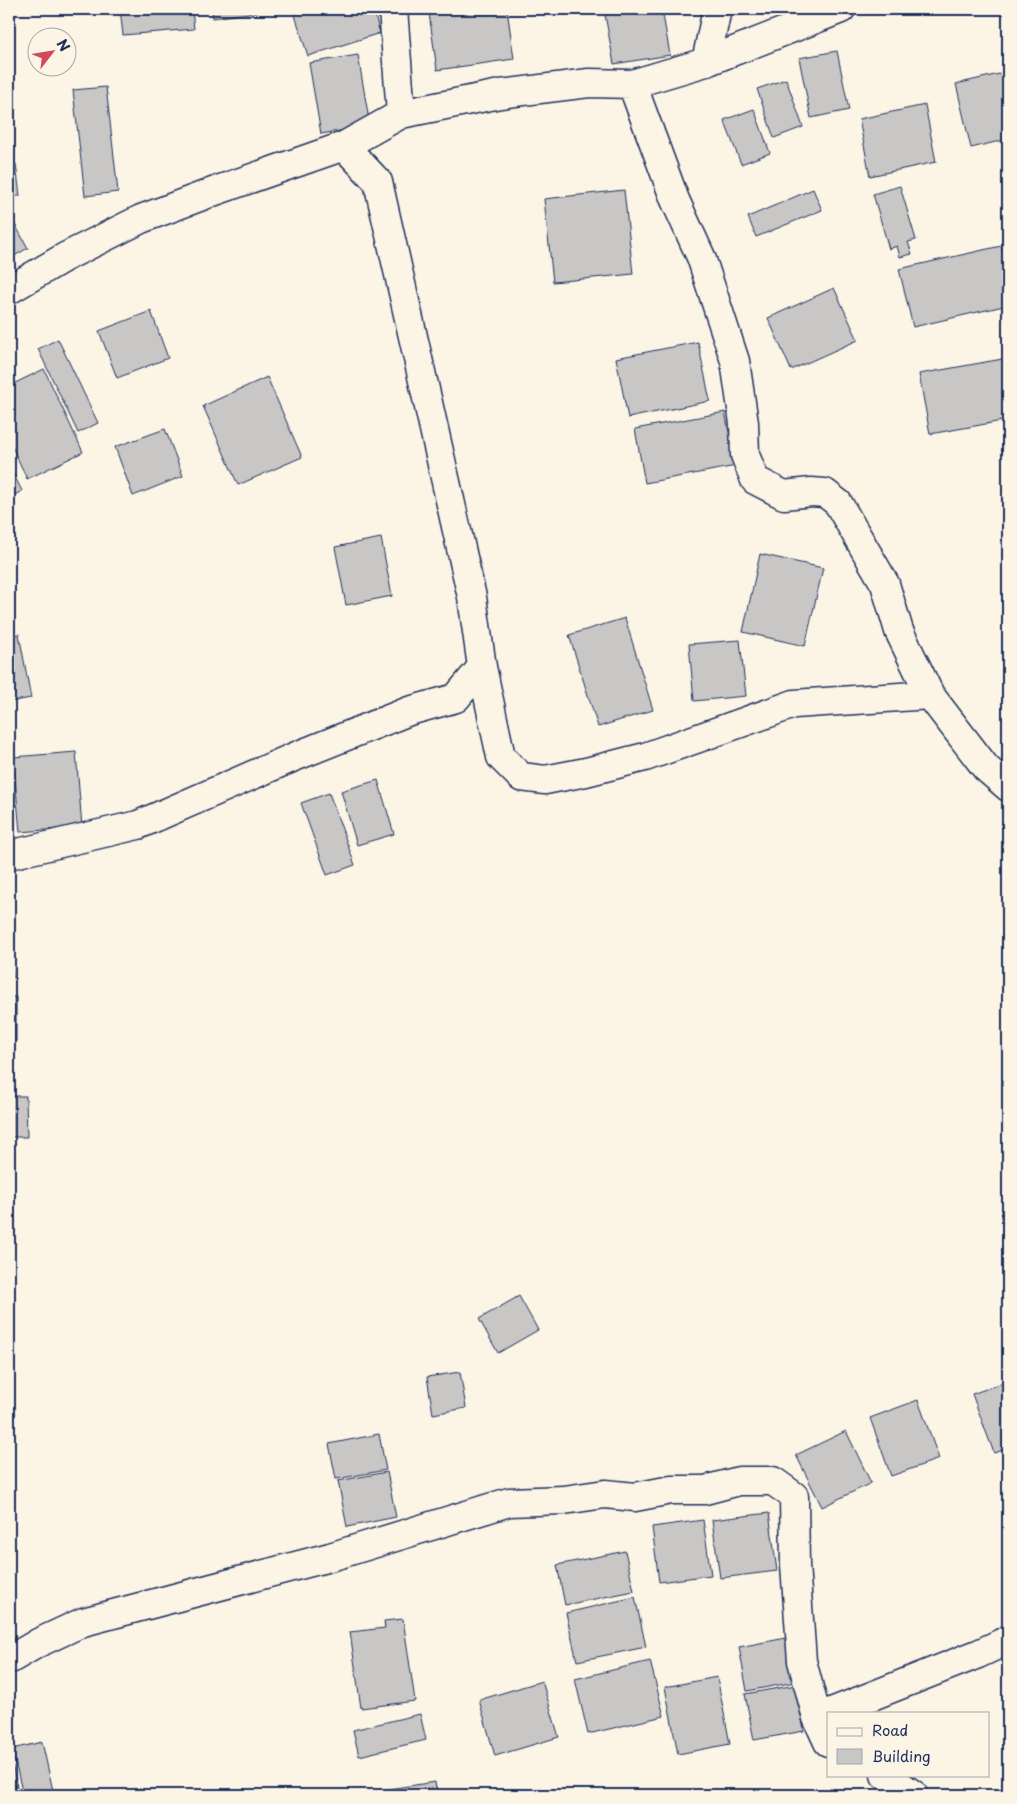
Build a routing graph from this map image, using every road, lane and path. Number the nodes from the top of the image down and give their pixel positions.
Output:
1 (393, 9) edge
2 (717, 9) edge
3 (840, 9) edge
4 (706, 62) junction
5 (632, 84) junction
6 (401, 114) junction
7 (344, 146) junction
8 (9, 290) edge
9 (482, 667) junction
10 (930, 695) junction
11 (456, 698) junction
12 (492, 716) junction
13 (1008, 787) edge
14 (9, 856) edge
15 (1008, 1640) edge
16 (9, 1660) edge
17 (833, 1712) edge
18 (825, 1715) edge
19 (827, 1733) edge
20 (886, 1776) edge
21 (914, 1795) edge

1 - 6 street
2 - 4 street
3 - 4 street
4 - 5 street
5 - 6 street
5 - 10 street
6 - 7 street
7 - 8 street
7 - 9 street
9 - 11 street
9 - 12 street
10 - 12 street
10 - 13 street
11 - 12 street
11 - 14 street
15 - 17 street
16 - 18 street
18 - 19 street
20 - 21 street

